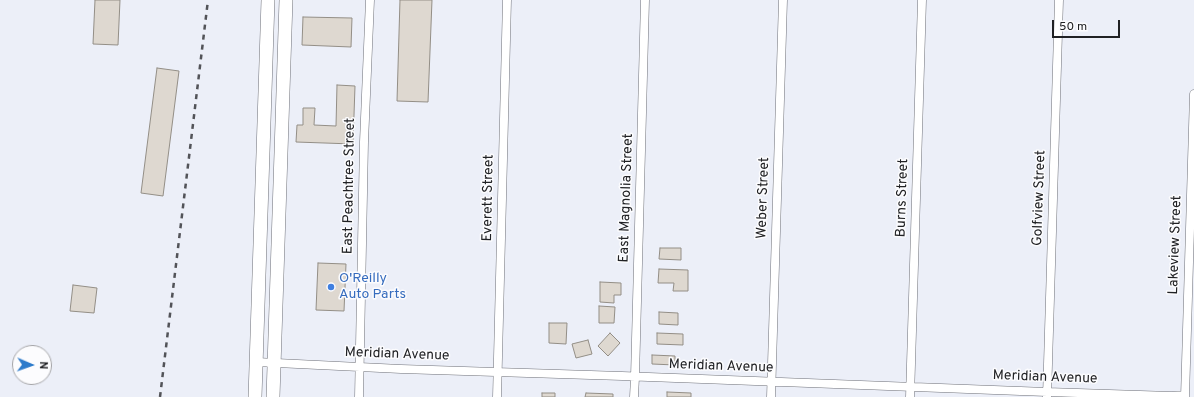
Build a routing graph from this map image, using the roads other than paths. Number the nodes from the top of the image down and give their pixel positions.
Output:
1 (268, 0) edge
2 (286, 0) edge
3 (370, 0) edge
4 (507, 0) edge
5 (645, 0) edge
6 (783, 0) edge
7 (922, 0) edge
8 (1059, 0) edge
9 (265, 90) junction
10 (283, 91) junction
11 (1194, 94) edge
12 (1190, 352) edge
13 (256, 362) junction
14 (274, 363) junction
15 (359, 367) junction
16 (498, 372) junction
17 (635, 377) junction
18 (772, 381) junction
19 (911, 386) junction
20 (1047, 394) edge
21 (1185, 396) edge
22 (255, 397) edge
23 (273, 397) edge
24 (358, 397) edge
25 (497, 397) edge
26 (634, 397) edge
27 (771, 397) edge
28 (910, 397) edge

1 - 9 main road
2 - 10 main road
3 - 15 street, East Peachtree Street
4 - 16 street, Everett Street
5 - 17 street, East Magnolia Street
6 - 18 street, Weber Street
7 - 19 street, Burns Street
8 - 20 street, Golfview Street
9 - 10 main road
9 - 13 main road
10 - 14 main road
11 - 12 street, Lakeview Street
12 - 21 street, Lakeview Street
13 - 14 street, Meridian Avenue
13 - 22 main road
14 - 15 street, Meridian Avenue
14 - 23 main road
15 - 16 street, Meridian Avenue
15 - 24 street, East Peachtree Street
16 - 17 street, Meridian Avenue
16 - 25 street, Everett Street
17 - 18 street, Meridian Avenue
17 - 26 street, East Magnolia Street
18 - 19 street, Meridian Avenue
18 - 27 street, Weber Street
19 - 20 street, Meridian Avenue
19 - 28 street, Burns Street
20 - 21 street, Meridian Avenue

